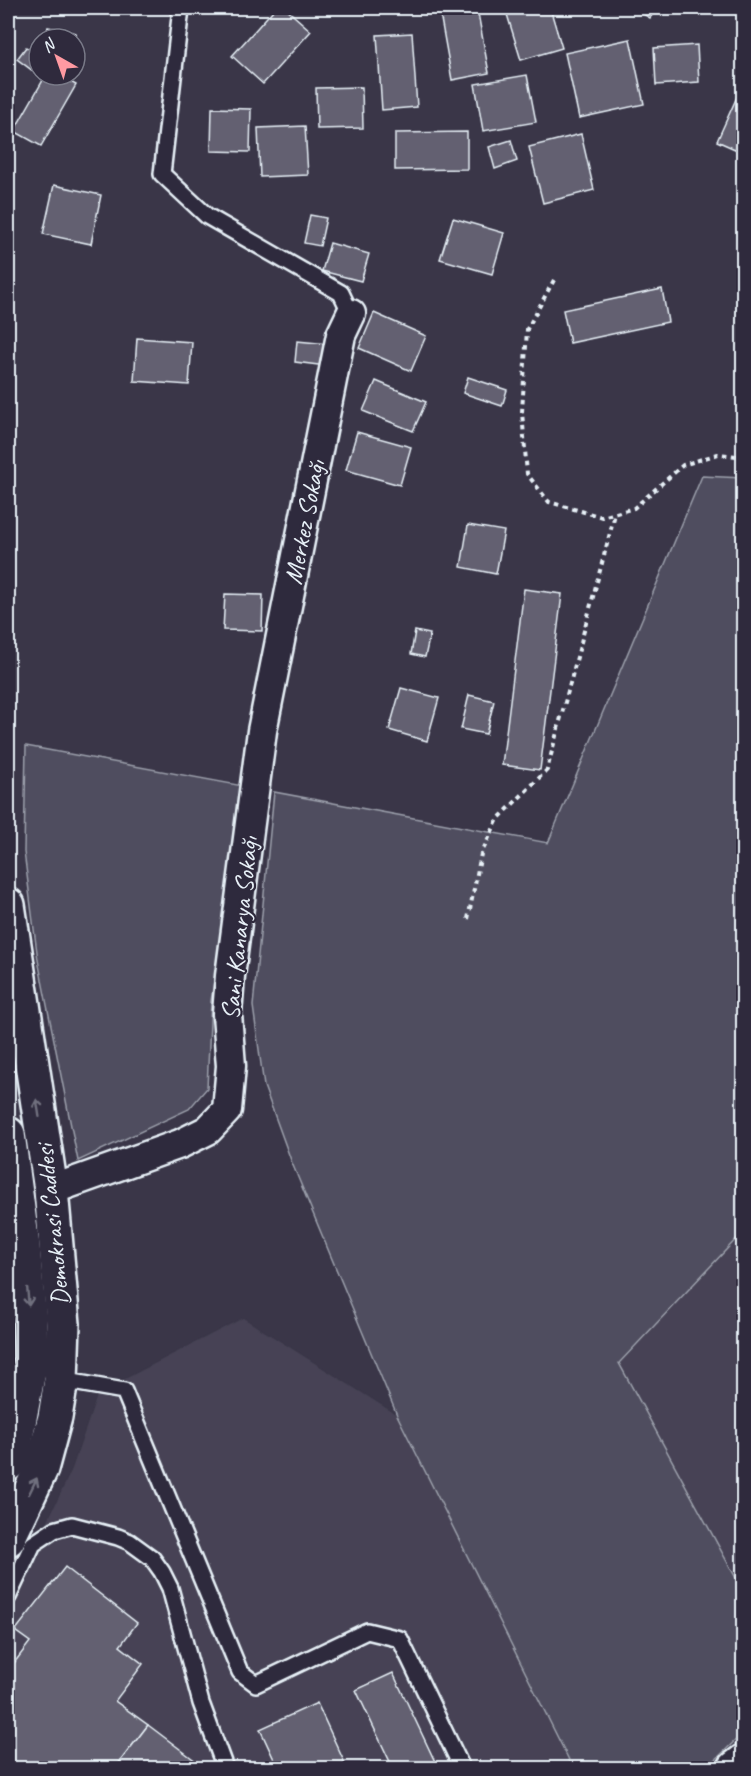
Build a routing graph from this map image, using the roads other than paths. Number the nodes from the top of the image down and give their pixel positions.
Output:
1 (181, 8) edge
2 (351, 314) joint
3 (262, 731) joint
4 (8, 905) edge
5 (8, 1134) edge
6 (51, 1190) junction
7 (15, 1247) edge
8 (61, 1380) junction
9 (8, 1464) edge
10 (8, 1539) edge
11 (8, 1596) edge
12 (744, 1761) edge
13 (225, 1768) edge
14 (462, 1768) edge
15 (735, 1768) edge

1 - 2 lane
2 - 3 street, Merkez Sokağı
3 - 6 street, Sani Kanarya Sokağı
6 -> 4 main road, Demokrasi Caddesi
5 - 7 main road, Demokrasi Caddesi
6 - 8 main road, Demokrasi Caddesi
7 -> 9 main road, Demokrasi Caddesi
10 -> 8 main road, Demokrasi Caddesi
8 - 14 lane
11 - 13 lane
12 - 15 main road

